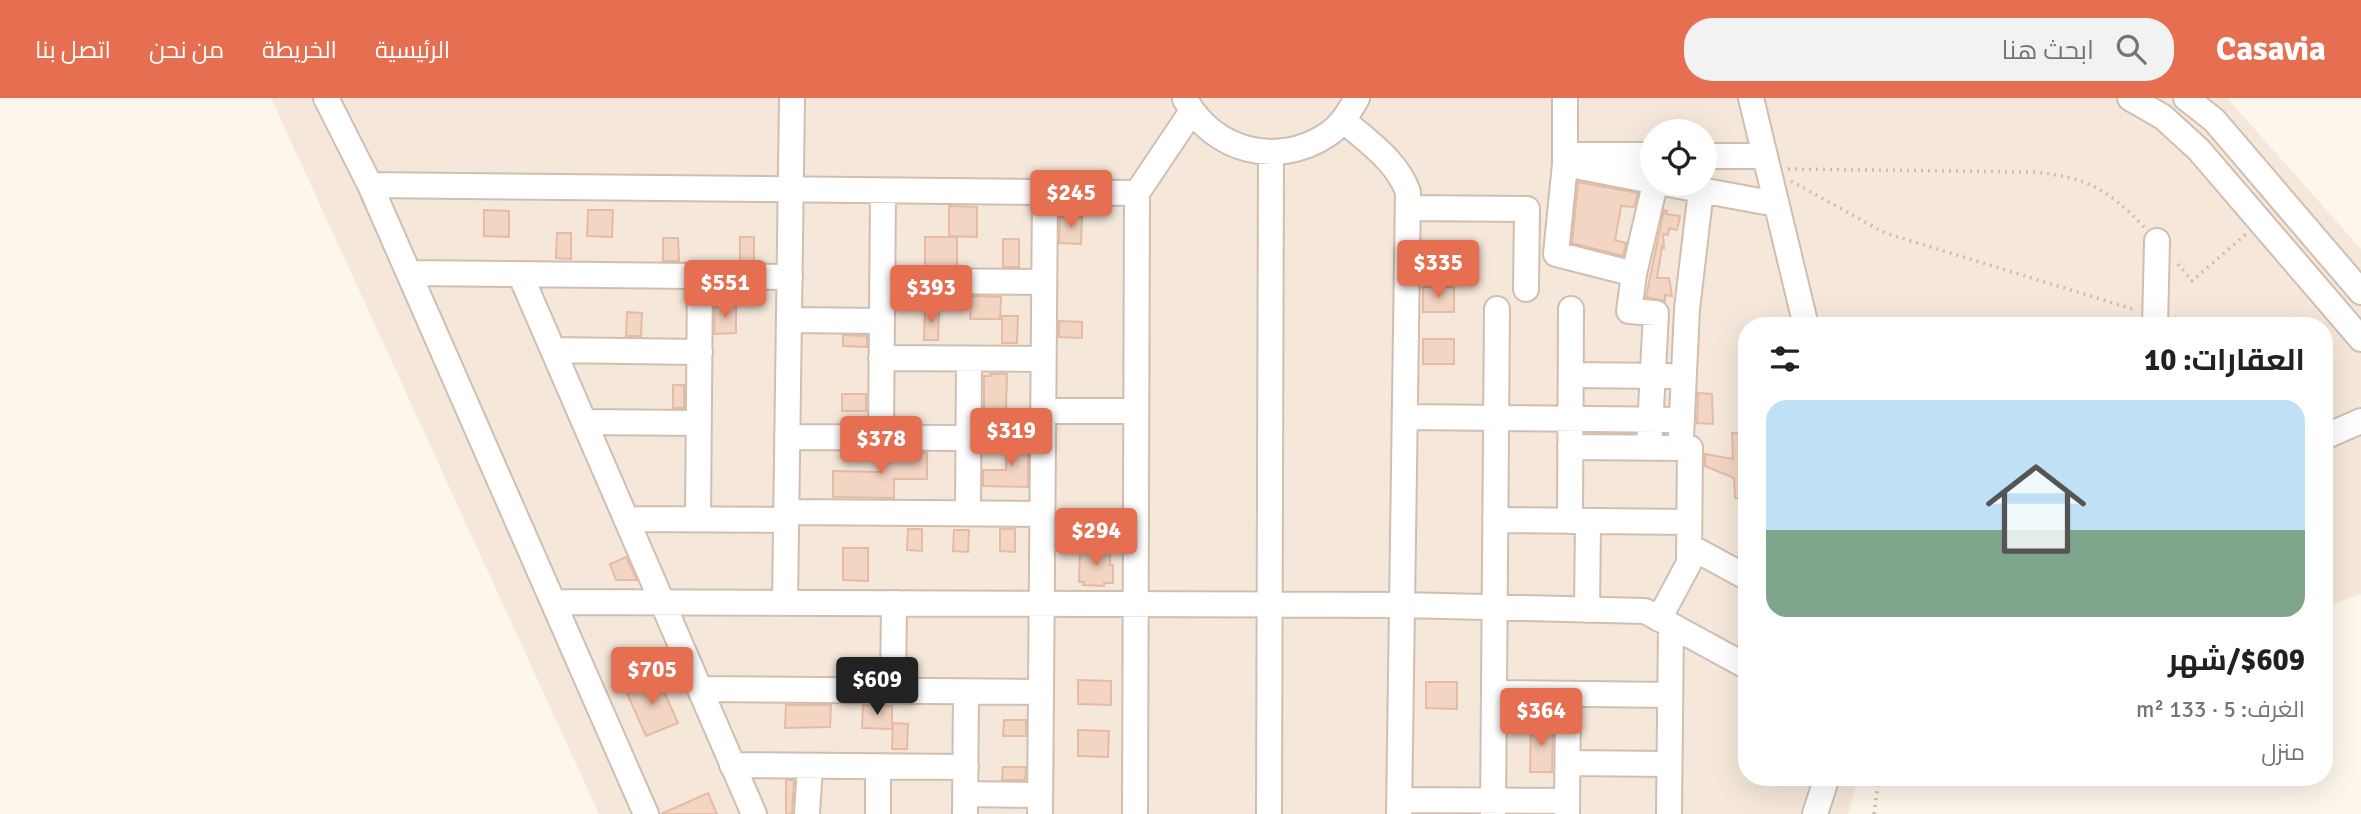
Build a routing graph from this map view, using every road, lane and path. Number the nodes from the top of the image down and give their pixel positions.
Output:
1 (326, 98) edge
2 (792, 98) edge
3 (1357, 98) edge
4 (1565, 98) edge
5 (1751, 98) edge
6 (2130, 98) edge
7 (2186, 98) edge
8 (1188, 105) edge
9 (1343, 120) junction
10 (1271, 154) junction
11 (1640, 156) edge
12 (1717, 157) edge
13 (1565, 159) junction
14 (1767, 162) junction
15 (1640, 178) edge
16 (370, 185) junction
17 (791, 190) junction
18 (883, 191) junction
19 (1045, 192) junction
20 (1717, 193) edge
21 (1137, 194) junction
22 (1651, 196) edge
23 (1701, 196) edge
24 (1776, 204) junction
25 (1408, 208) junction
26 (2261, 222) junction
27 (2157, 241) junction
28 (409, 273) junction
29 (520, 274) junction
30 (1634, 274) junction
31 (700, 276) junction
32 (789, 277) junction
33 (882, 281) junction
34 (1044, 282) junction
35 (1526, 289) dead end
36 (2361, 292) edge
37 (1497, 309) dead end
38 (1572, 309) dead end
39 (1803, 317) edge
40 (2143, 317) edge
41 (2155, 317) edge
42 (789, 320) junction
43 (882, 321) junction
44 (2361, 339) edge
45 (552, 350) junction
46 (700, 352) junction
47 (881, 358) junction
48 (969, 359) junction
49 (1044, 359) junction
50 (1571, 375) junction
51 (1653, 376) junction
52 (1684, 376) junction
53 (1043, 411) junction
54 (1136, 411) junction
55 (1406, 417) junction
56 (1496, 418) junction
57 (1571, 418) junction
58 (1651, 419) junction
59 (1682, 419) junction
60 (2361, 421) edge
61 (584, 422) junction
62 (699, 423) junction
63 (2333, 433) edge
64 (787, 436) junction
65 (881, 437) junction
66 (968, 438) junction
67 (1570, 447) junction
68 (1649, 447) junction
69 (1680, 448) junction
70 (968, 514) junction
71 (1042, 514) junction
72 (786, 516) junction
73 (626, 519) junction
74 (698, 519) junction
75 (1495, 520) junction
76 (1579, 521) junction
77 (1689, 534) junction
78 (1738, 571) edge
79 (555, 602) junction
80 (662, 603) junction
81 (785, 603) junction
82 (894, 603) junction
83 (1042, 604) junction
84 (1136, 604) junction
85 (1269, 605) junction
86 (1403, 605) junction
87 (1494, 608) junction
88 (1587, 610) junction
89 (1665, 622) junction
90 (1738, 662) edge
91 (700, 689) junction
92 (893, 691) junction
93 (966, 692) junction
94 (1041, 692) junction
95 (1493, 693) junction
96 (1568, 694) junction
97 (1670, 695) junction
98 (1567, 763) junction
99 (1670, 764) junction
100 (732, 765) junction
101 (810, 766) junction
102 (878, 766) junction
103 (966, 767) junction
104 (1824, 786) edge
105 (1879, 786) edge
106 (965, 804) edge
107 (1040, 804) edge
108 (1399, 807) edge
109 (1493, 807) edge
110 (1567, 808) edge
111 (646, 814) edge
112 (754, 814) edge
113 (807, 814) edge
114 (878, 814) edge
115 (1135, 814) edge
116 (1269, 814) edge
117 (1669, 814) edge
118 (1815, 814) edge
119 (1874, 814) edge

1 - 16 street
2 - 17 street
3 - 9 street
4 - 13 street
5 - 14 street
6 - 26 street
7 - 36 street
8 - 10 street
8 - 21 street
9 - 10 street
9 - 25 street
10 - 85 street
11 - 13 street
12 - 14 street
13 - 15 street
13 - 30 street
14 - 24 street
14 - 27 path
14 - 40 path
16 - 17 street
16 - 28 street
17 - 18 street
17 - 32 street
18 - 19 street
18 - 33 street
19 - 21 street
19 - 34 street
20 - 24 street
21 - 54 street
22 - 30 street
23 - 52 street
24 - 39 street
25 - 35 street
25 - 55 street
26 - 27 path
26 - 44 street
27 - 41 street
28 - 29 street
28 - 79 street
29 - 31 street
29 - 45 street
30 - 51 street
31 - 32 street
31 - 46 street
32 - 42 street
33 - 34 street
33 - 43 street
34 - 49 street
37 - 56 street
38 - 50 street
42 - 43 street
42 - 64 street
43 - 47 street
45 - 46 street
45 - 61 street
46 - 62 street
47 - 48 street
47 - 65 street
48 - 49 street
48 - 66 street
49 - 53 street
50 - 51 street
50 - 57 street
51 - 52 street
51 - 58 street
52 - 59 street
53 - 54 street
53 - 71 street
54 - 84 street
55 - 56 street
55 - 86 street
56 - 57 street
56 - 75 street
57 - 58 street
57 - 67 street
58 - 59 street
58 - 68 street
59 - 69 street
60 - 63 street
61 - 62 street
61 - 73 street
62 - 74 street
64 - 65 street
64 - 72 street
65 - 66 street
66 - 70 street
67 - 68 street
67 - 76 street
68 - 69 street
69 - 77 street
70 - 71 street
70 - 72 street
71 - 83 street
72 - 74 street
72 - 81 street
73 - 74 street
73 - 80 street
75 - 76 street
75 - 87 street
76 - 77 street
76 - 88 street
77 - 78 street
77 - 89 street
79 - 80 street
79 - 111 street
80 - 81 street
80 - 91 street
81 - 82 street
82 - 83 street
82 - 92 street
83 - 84 street
83 - 94 street
84 - 85 street
84 - 115 street
85 - 86 street
85 - 116 street
86 - 87 street
86 - 108 street
87 - 88 street
87 - 95 street
88 - 89 street
89 - 90 street
89 - 97 street
91 - 92 street
91 - 100 street
92 - 93 street
93 - 94 street
93 - 103 street
94 - 107 street
95 - 96 street
95 - 109 street
96 - 97 street
96 - 98 street
97 - 99 street
98 - 99 street
98 - 110 street
99 - 117 street
100 - 101 street
100 - 112 street
101 - 102 street
101 - 113 street
102 - 103 street
102 - 114 street
103 - 106 street
104 - 118 street
105 - 119 path
106 - 107 street
108 - 109 street
109 - 110 street

